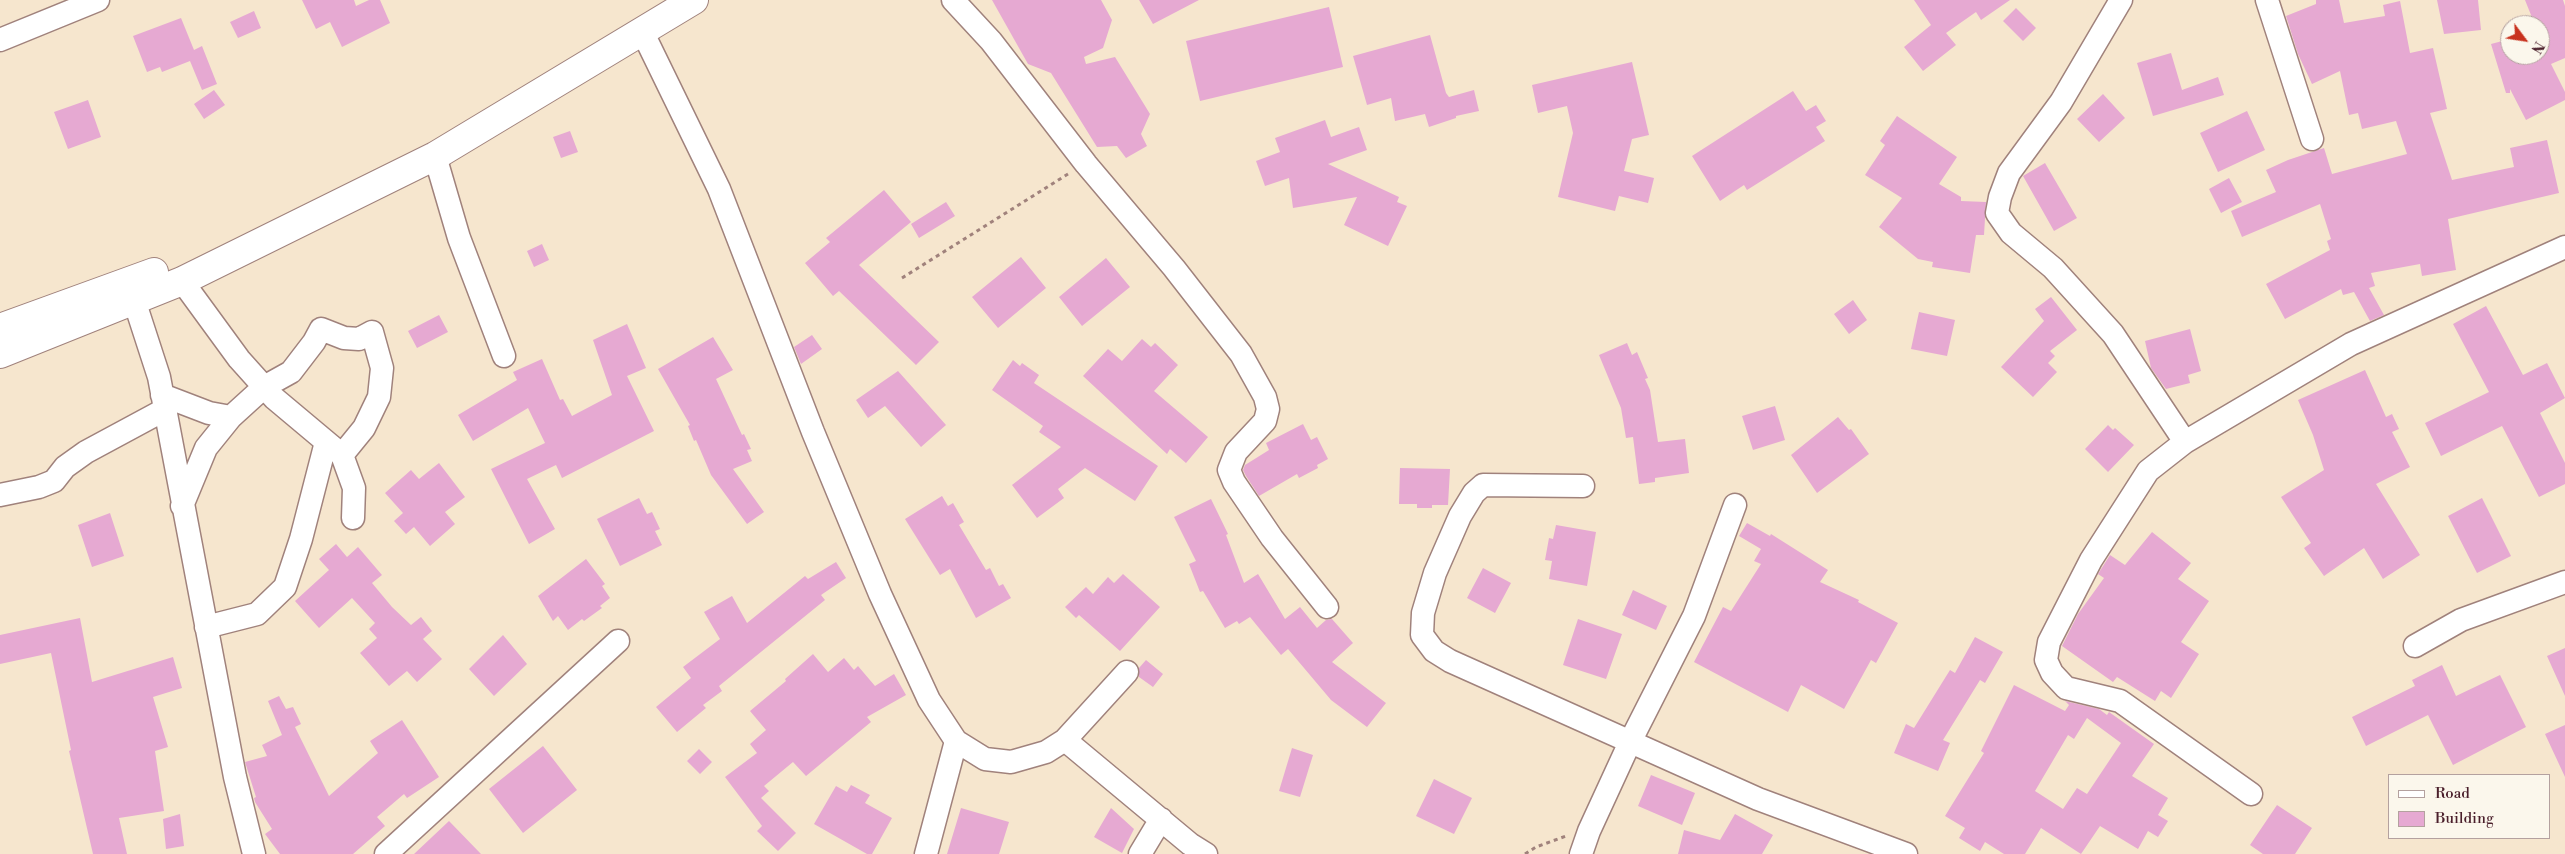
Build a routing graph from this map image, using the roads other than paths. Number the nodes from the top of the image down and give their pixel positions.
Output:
1 (98, 0) edge
2 (659, 0) edge
3 (694, 0) edge
4 (953, 0) edge
5 (2121, 0) edge
6 (2267, 0) edge
7 (642, 31) junction
8 (0, 40) edge
9 (2312, 139) dead end
10 (435, 156) junction
11 (2565, 246) edge
12 (182, 281) junction
13 (134, 300) junction
14 (0, 328) edge
15 (0, 354) edge
16 (504, 356) dead end
17 (264, 387) junction
18 (163, 402) junction
19 (231, 417) junction
20 (2185, 442) junction
21 (334, 448) junction
22 (1583, 486) dead end
23 (0, 495) edge
24 (1735, 505) dead end
25 (182, 506) junction
26 (353, 518) dead end
27 (2565, 582) edge
28 (1327, 607) dead end
29 (206, 627) junction
30 (618, 641) dead end
31 (2415, 646) dead end
32 (1127, 672) dead end
33 (1065, 740) junction
34 (956, 741) junction
35 (1630, 742) junction
36 (2251, 794) dead end
37 (1160, 819) junction
38 (254, 854) edge
39 (386, 854) edge
40 (926, 854) edge
41 (1140, 854) edge
42 (1206, 854) edge
43 (1581, 854) edge
44 (1906, 854) edge

1 - 8 street
2 - 14 main road
3 - 7 main road
4 - 28 street
5 - 20 street
6 - 9 street
7 - 10 main road
7 - 34 street
10 - 12 main road
10 - 16 street
11 - 20 street
12 - 13 main road
12 - 17 street
13 - 15 main road
13 - 18 street
17 - 19 street
17 - 21 street
17 - 21 street
18 - 19 street
18 - 23 street
18 - 25 street
19 - 25 street
20 - 36 street
21 - 26 street
21 - 29 street
22 - 35 street
24 - 35 street
25 - 29 street
27 - 31 street
29 - 38 street
30 - 39 street
32 - 33 street
33 - 34 street
33 - 37 street
34 - 40 street
35 - 43 street
35 - 44 street
37 - 41 street
37 - 42 street

